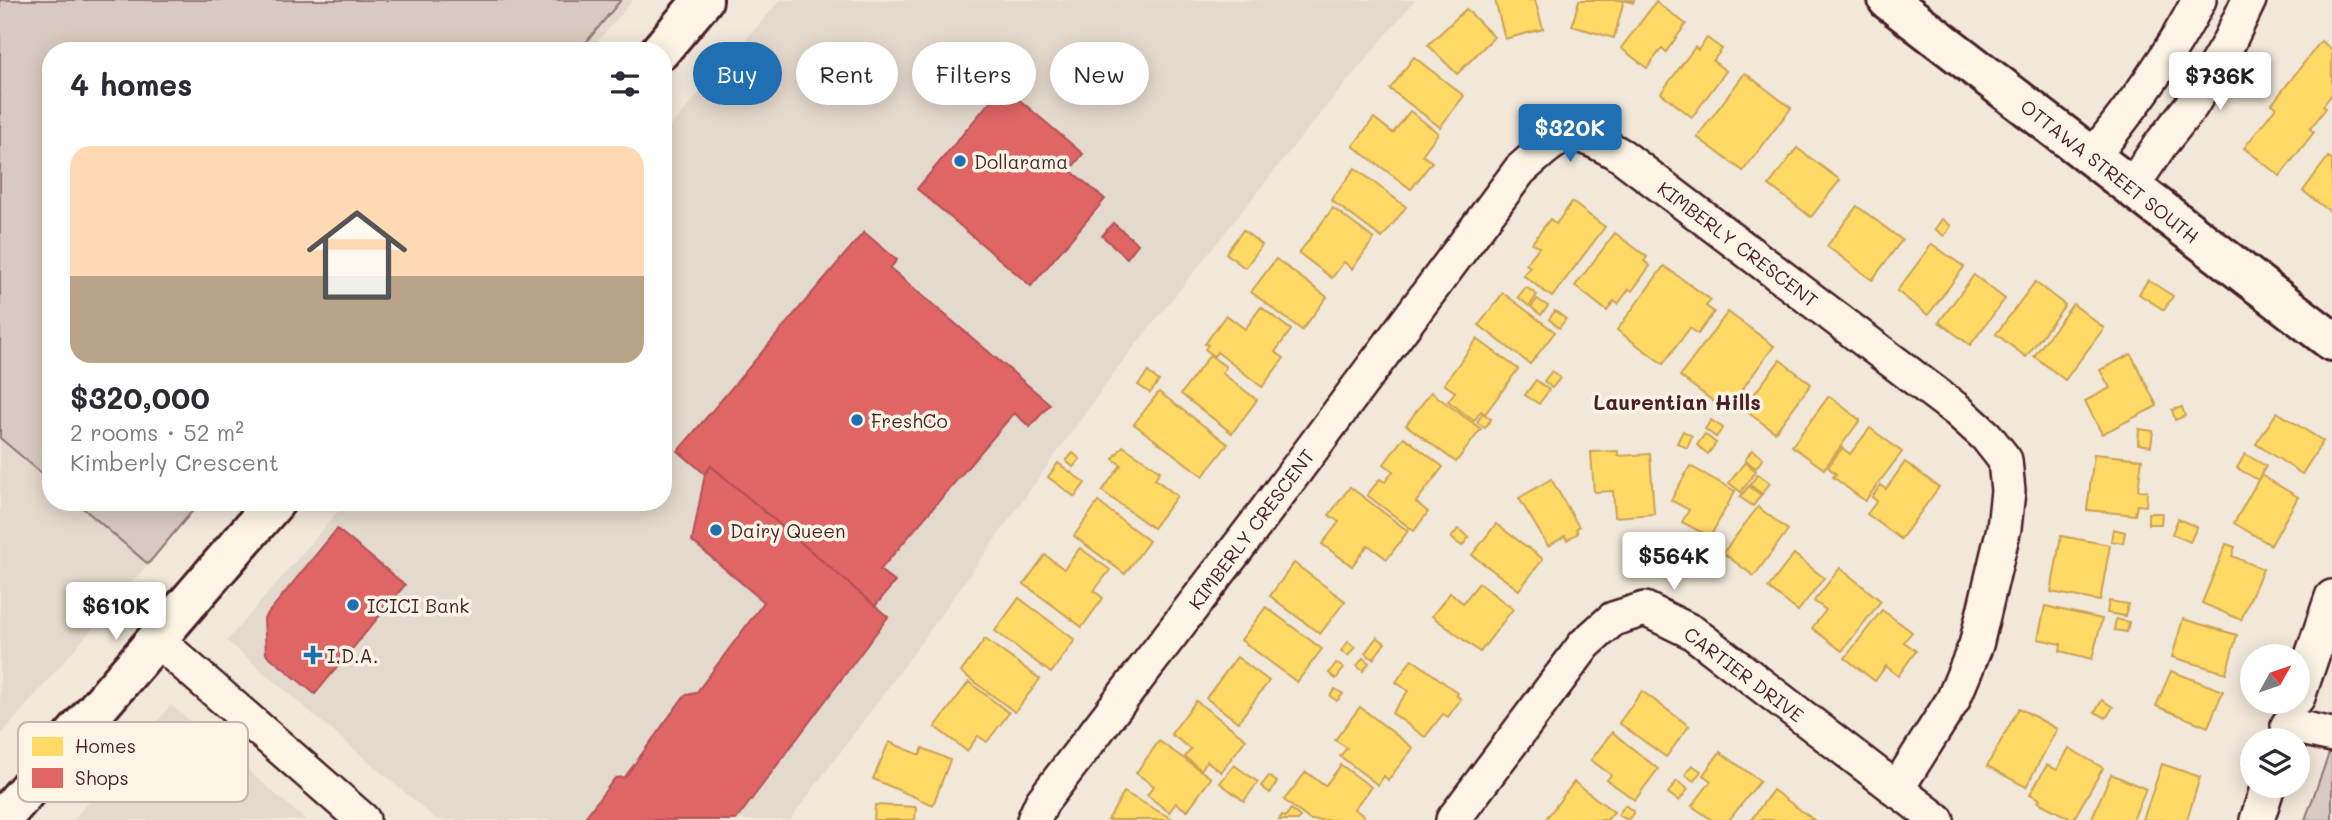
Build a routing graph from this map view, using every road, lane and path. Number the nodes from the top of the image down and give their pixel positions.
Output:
1 (703, 0) edge
2 (1888, 0) edge
3 (2199, 0) edge
4 (2249, 0) edge
5 (668, 42) edge
6 (2092, 157) junction
7 (2131, 188) junction
8 (2332, 341) edge
9 (267, 511) edge
10 (2332, 597) edge
11 (158, 640) junction
12 (2291, 716) edge
13 (86, 722) edge
14 (2332, 735) edge
15 (1896, 790) junction
16 (2264, 798) edge
17 (18, 801) edge
18 (1, 820) edge
19 (363, 820) edge
20 (1034, 820) edge
21 (1453, 820) edge
22 (1937, 820) edge
23 (2257, 820) edge

1 - 5 main road
2 - 6 main road, OTTAWA STREET SOUTH
3 - 6 street
4 - 7 street
6 - 7 main road, OTTAWA STREET SOUTH
7 - 8 main road, OTTAWA STREET SOUTH
9 - 11 main road
10 - 12 street
11 - 13 main road
11 - 19 street
12 - 14 street
15 - 20 street, KIMBERLY CRESCENT
15 - 21 street, CARTIER DRIVE
15 - 22 street, CARTIER DRIVE
16 - 23 street
17 - 18 main road

